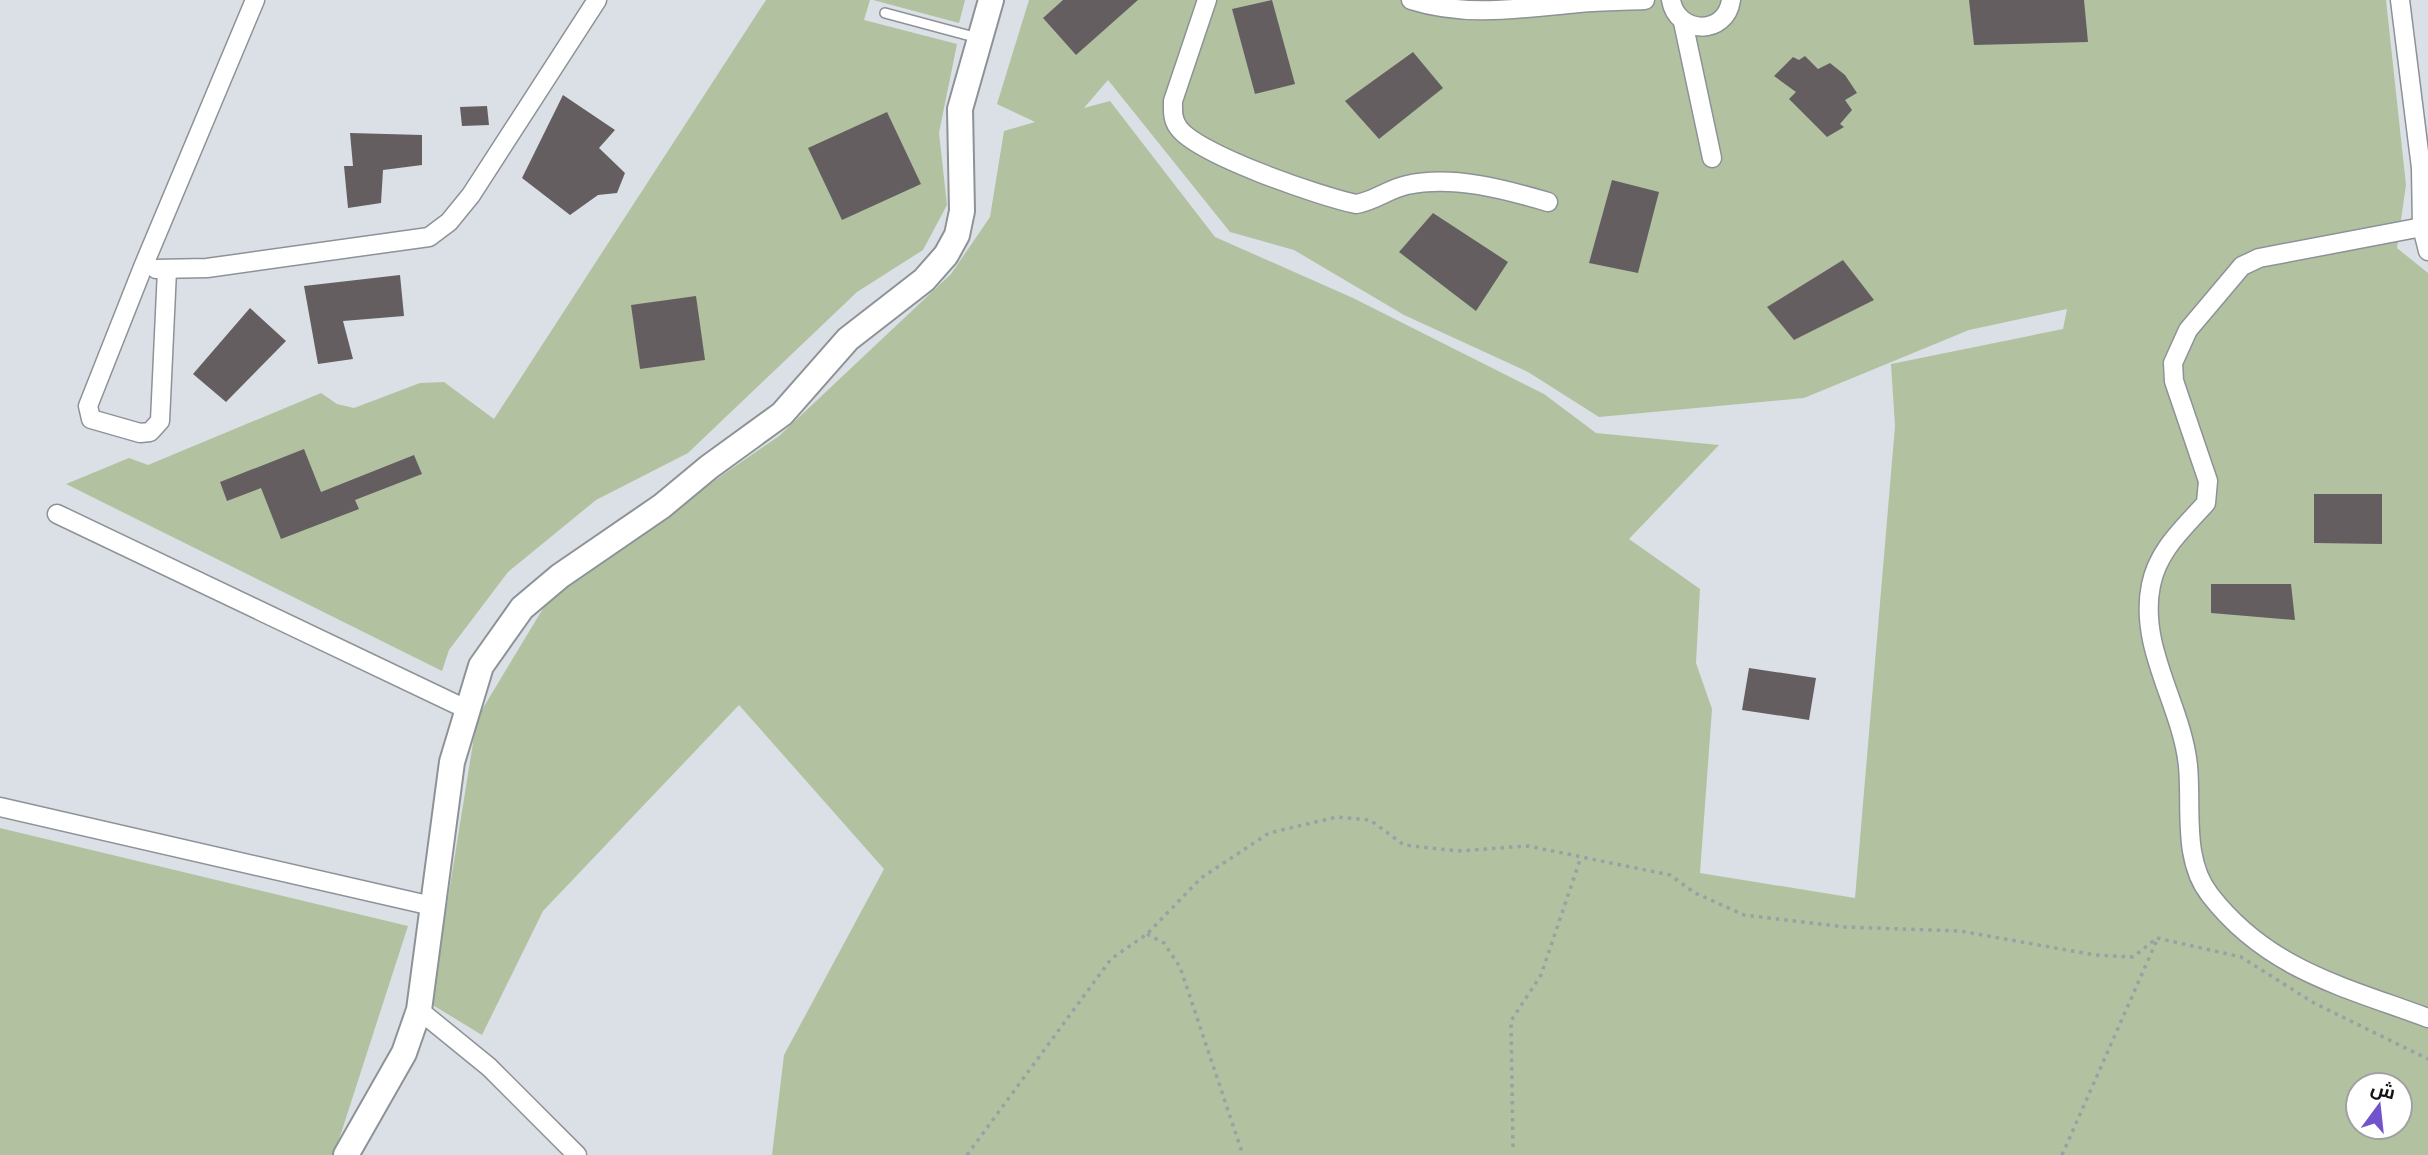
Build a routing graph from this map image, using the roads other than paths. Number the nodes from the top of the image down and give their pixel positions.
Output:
1 (255, 0) edge
2 (597, 0) edge
3 (991, 0) edge
4 (1207, 0) edge
5 (1411, 0) edge
6 (1645, 0) edge
7 (1671, 0) edge
8 (1731, 0) edge
9 (2400, 0) edge
10 (885, 13) dead end
11 (1683, 22) junction
12 (979, 38) junction
13 (1712, 158) dead end
14 (1548, 202) dead end
15 (2422, 227) junction
16 (2428, 251) edge
17 (143, 267) junction
18 (167, 270) junction
19 (57, 514) dead end
20 (466, 709) junction
21 (0, 807) edge
22 (432, 906) junction
23 (419, 1010) junction
24 (2428, 1018) edge
25 (346, 1155) edge
26 (577, 1155) edge

1 - 17 street
2 - 18 street
3 - 12 street
4 - 14 street
5 - 6 street
7 - 11 street
8 - 11 street
9 - 15 street
10 - 12 lane
11 - 13 street
12 - 20 street
15 - 16 street
15 - 24 street
17 - 18 street
17 - 18 street
19 - 20 street
20 - 22 street
21 - 22 street
22 - 23 street
23 - 25 street
23 - 26 street

